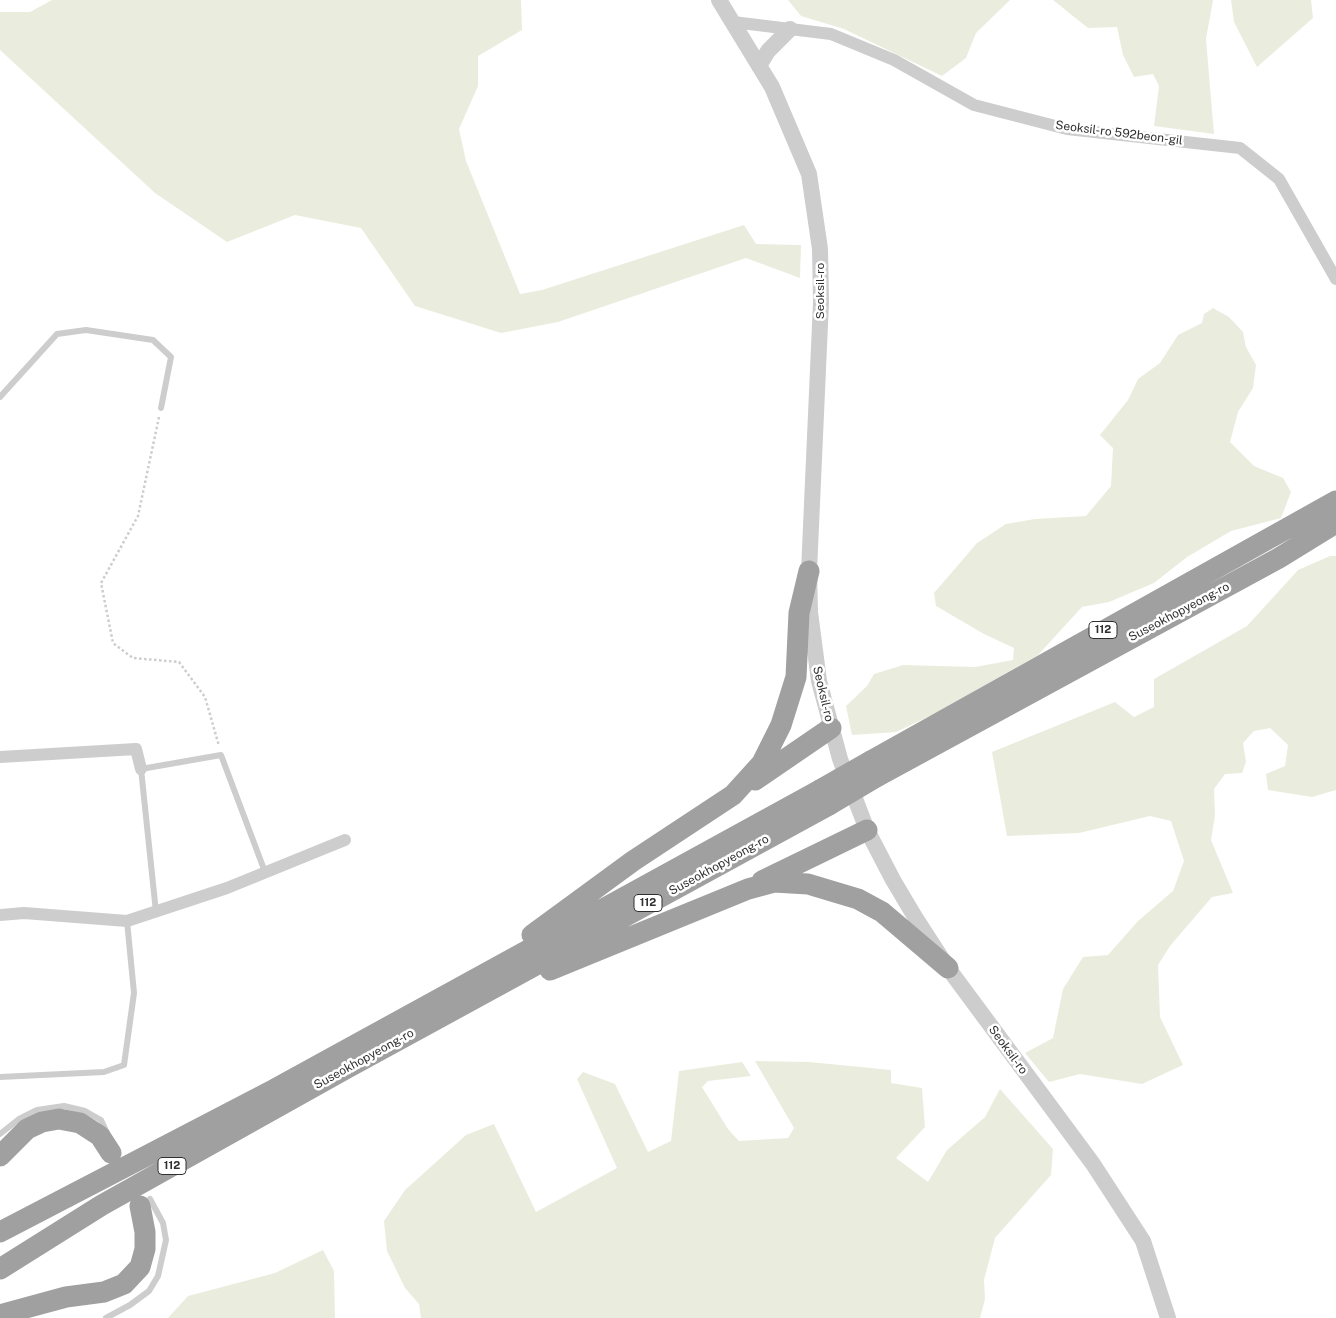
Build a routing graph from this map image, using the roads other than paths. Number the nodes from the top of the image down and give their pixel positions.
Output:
1 (719, 0) edge
2 (733, 22) junction
3 (790, 29) junction
4 (759, 66) junction
5 (1336, 279) edge
6 (0, 397) edge
7 (161, 408) road end
8 (1336, 501) edge
9 (1336, 523) edge
10 (809, 571) junction
11 (831, 728) junction
12 (0, 757) edge
13 (874, 768) junction
14 (141, 769) junction
15 (733, 794) junction
16 (867, 830) junction
17 (345, 840) dead end
18 (265, 872) junction
19 (748, 889) junction
20 (156, 912) junction
21 (0, 915) edge
22 (127, 921) junction
23 (948, 968) junction
24 (465, 994) junction
25 (0, 1077) edge
26 (0, 1134) edge
27 (109, 1143) joint
28 (0, 1156) edge
29 (97, 1183) junction
30 (145, 1202) joint
31 (0, 1216) edge
32 (0, 1232) edge
33 (0, 1269) edge
34 (0, 1315) edge
35 (106, 1318) edge
36 (1168, 1318) edge

1 - 2 street, Seoksil-ro
2 - 3 street, Seoksil-ro 592beon-gil
2 - 4 street, Seoksil-ro
3 - 4 street
3 - 5 street, Seoksil-ro 592beon-gil
4 - 10 street, Seoksil-ro
6 - 7 lane
8 - 13 highway, Suseokhopyeong-ro / 112
9 - 13 highway, Suseokhopyeong-ro / 112
10 - 11 street, Seoksil-ro
10 - 15 highway
11 - 15 highway
11 - 16 street, Seoksil-ro
12 - 14 street
13 - 24 highway, Suseokhopyeong-ro / 112, bridge
14 - 18 lane
14 - 20 lane
15 - 24 highway
16 - 19 highway
16 - 23 street, Seoksil-ro
17 - 18 street
18 - 20 street
19 - 23 highway
19 - 24 highway
20 - 22 street
21 - 22 street
22 - 25 lane
23 - 36 street, Seoksil-ro
24 - 29 highway, Suseokhopyeong-ro / 112
24 - 33 highway, Suseokhopyeong-ro / 112
26 - 27 lane
27 - 28 highway
29 - 31 highway
29 - 32 highway, Suseokhopyeong-ro / 112
30 - 34 highway
30 - 35 lane

